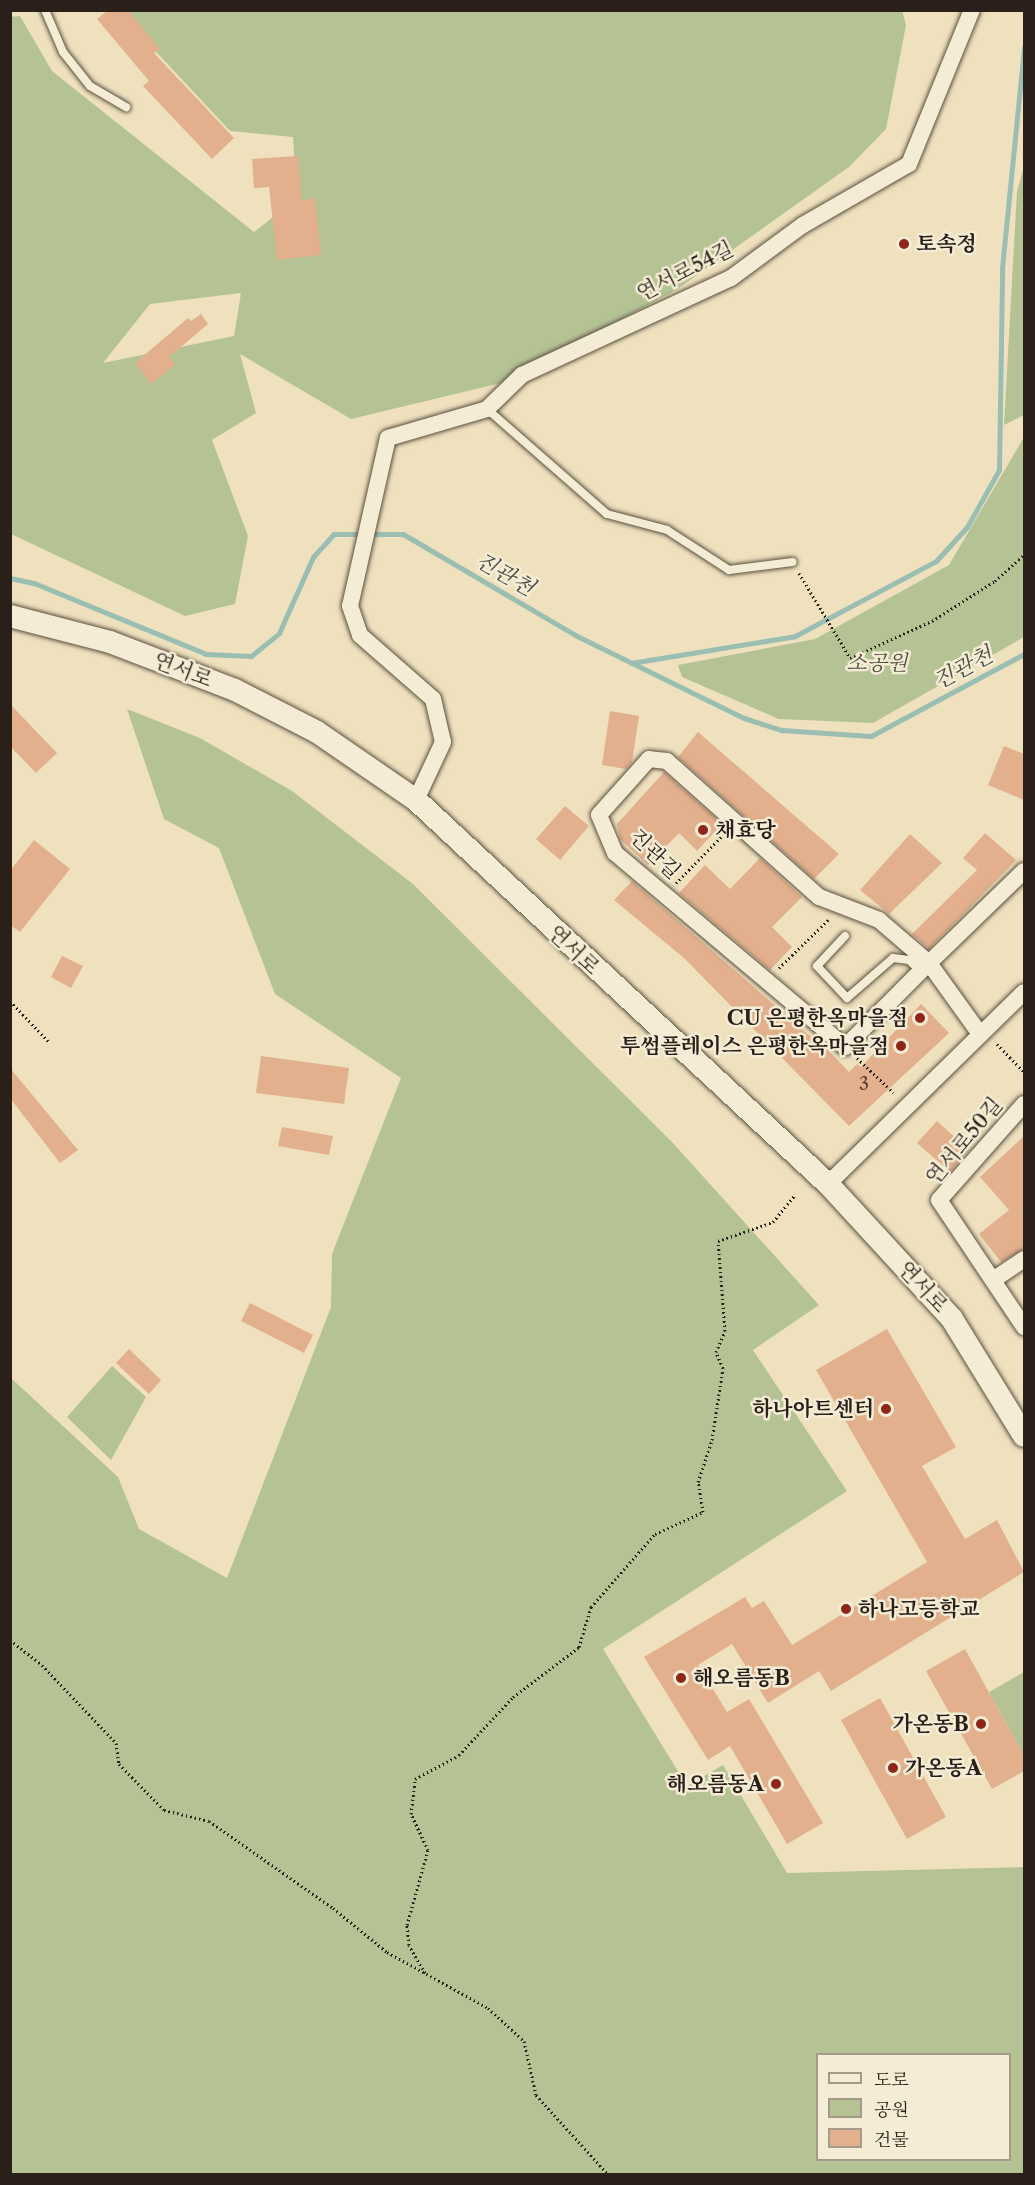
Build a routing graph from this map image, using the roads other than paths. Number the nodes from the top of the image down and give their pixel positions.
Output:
1 (45, 10) edge
2 (972, 10) edge
3 (126, 106) dead end
4 (487, 409) junction
5 (792, 562) road end
6 (10, 616) edge
7 (416, 800) junction
8 (1024, 871) edge
9 (845, 936) dead end
10 (925, 967) junction
11 (1024, 992) edge
12 (980, 1034) junction
13 (1024, 1104) edge
14 (828, 1184) junction
15 (1024, 1259) edge
16 (993, 1280) junction
17 (1024, 1327) edge
18 (1024, 1436) edge

1 - 3 lane
2 - 4 street, 연서로54길
4 - 5 lane
4 - 7 street, 연서로54길
6 - 7 main road, 연서로
7 - 14 main road, 연서로
8 - 10 street
9 - 10 lane
10 - 10 street, 진관길
10 - 12 street, 진관길
11 - 12 street
12 - 14 street
13 - 16 street, 연서로50길
14 - 18 main road, 연서로
15 - 16 street
16 - 17 street, 연서로50길

